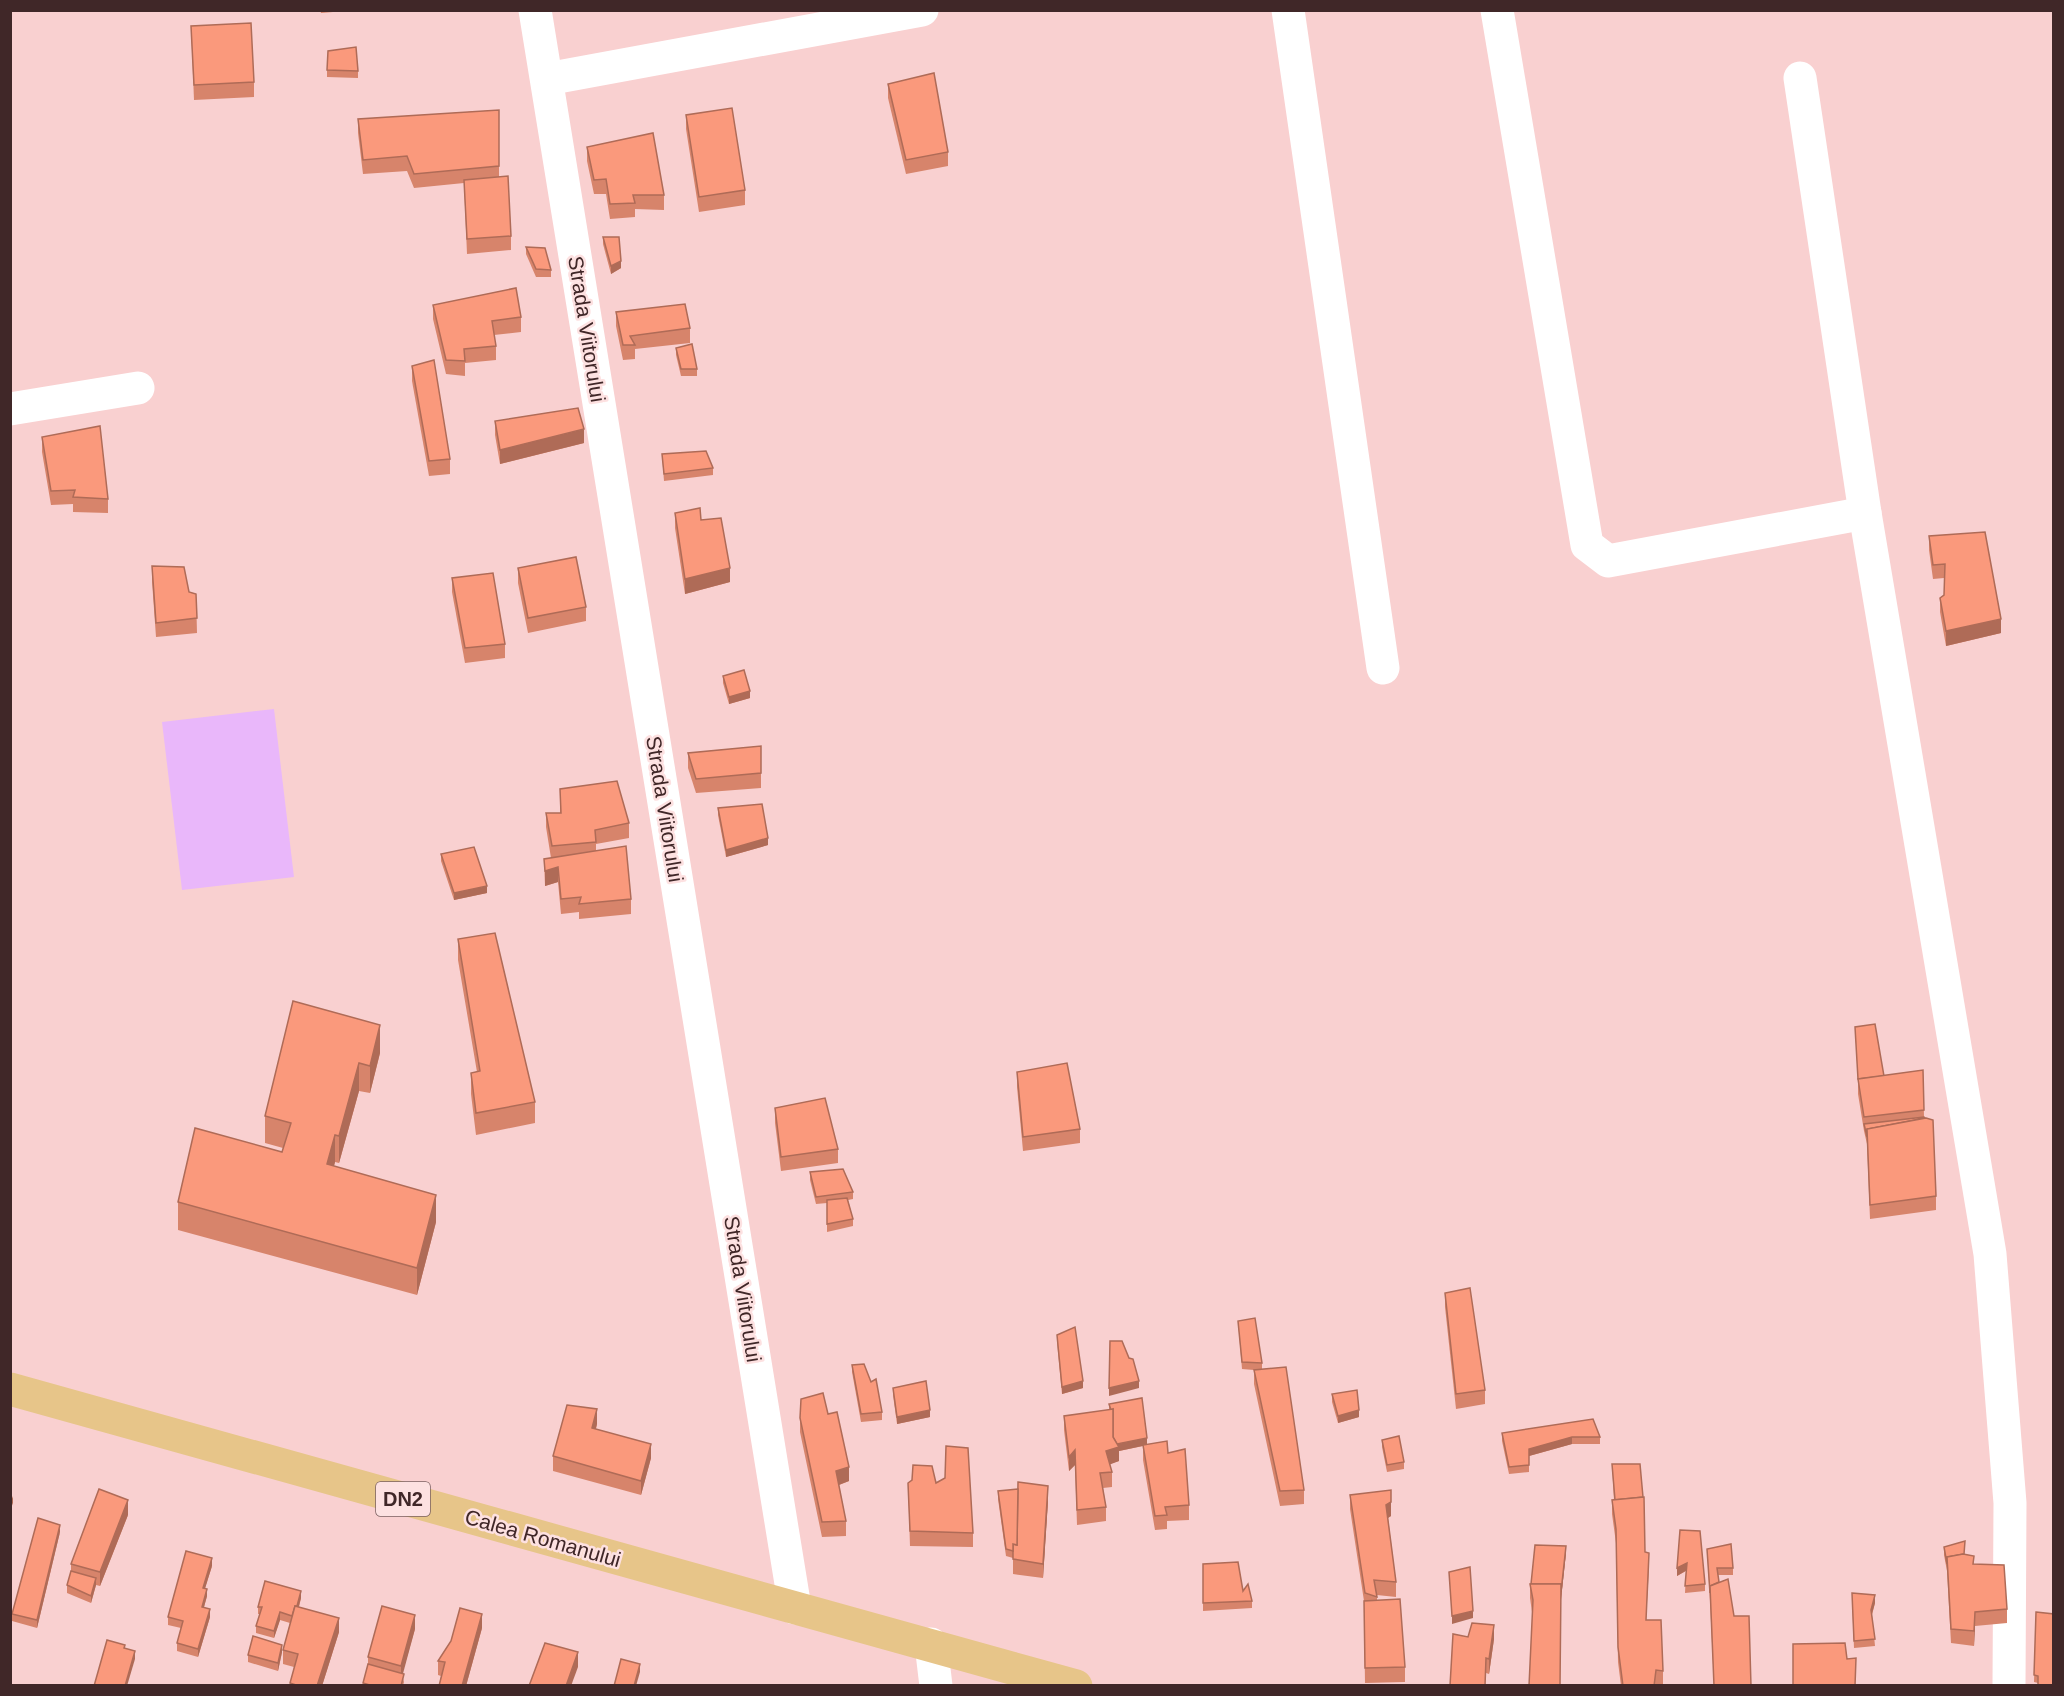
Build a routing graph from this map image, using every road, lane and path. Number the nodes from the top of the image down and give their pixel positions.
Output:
1 (535, 10) edge
2 (922, 10) edge
3 (1288, 10) edge
4 (1497, 10) edge
5 (1800, 78) dead end
6 (547, 79) junction
7 (138, 388) dead end
8 (10, 410) edge
9 (1865, 513) junction
10 (1383, 668) dead end
11 (10, 1389) edge
12 (795, 1608) junction
13 (931, 1644) junction
14 (936, 1686) edge
15 (1076, 1686) edge
16 (2009, 1686) edge

1 - 6 street, Strada Viitorului
2 - 6 street
3 - 10 street
4 - 9 street
5 - 9 street
6 - 12 street, Strada Viitorului
7 - 8 street
9 - 16 street
11 - 12 main road, Calea Romanului / DN2
12 - 13 main road, Calea Romanului / DN2
13 - 14 street
13 - 15 main road, Calea Romanului / DN2

